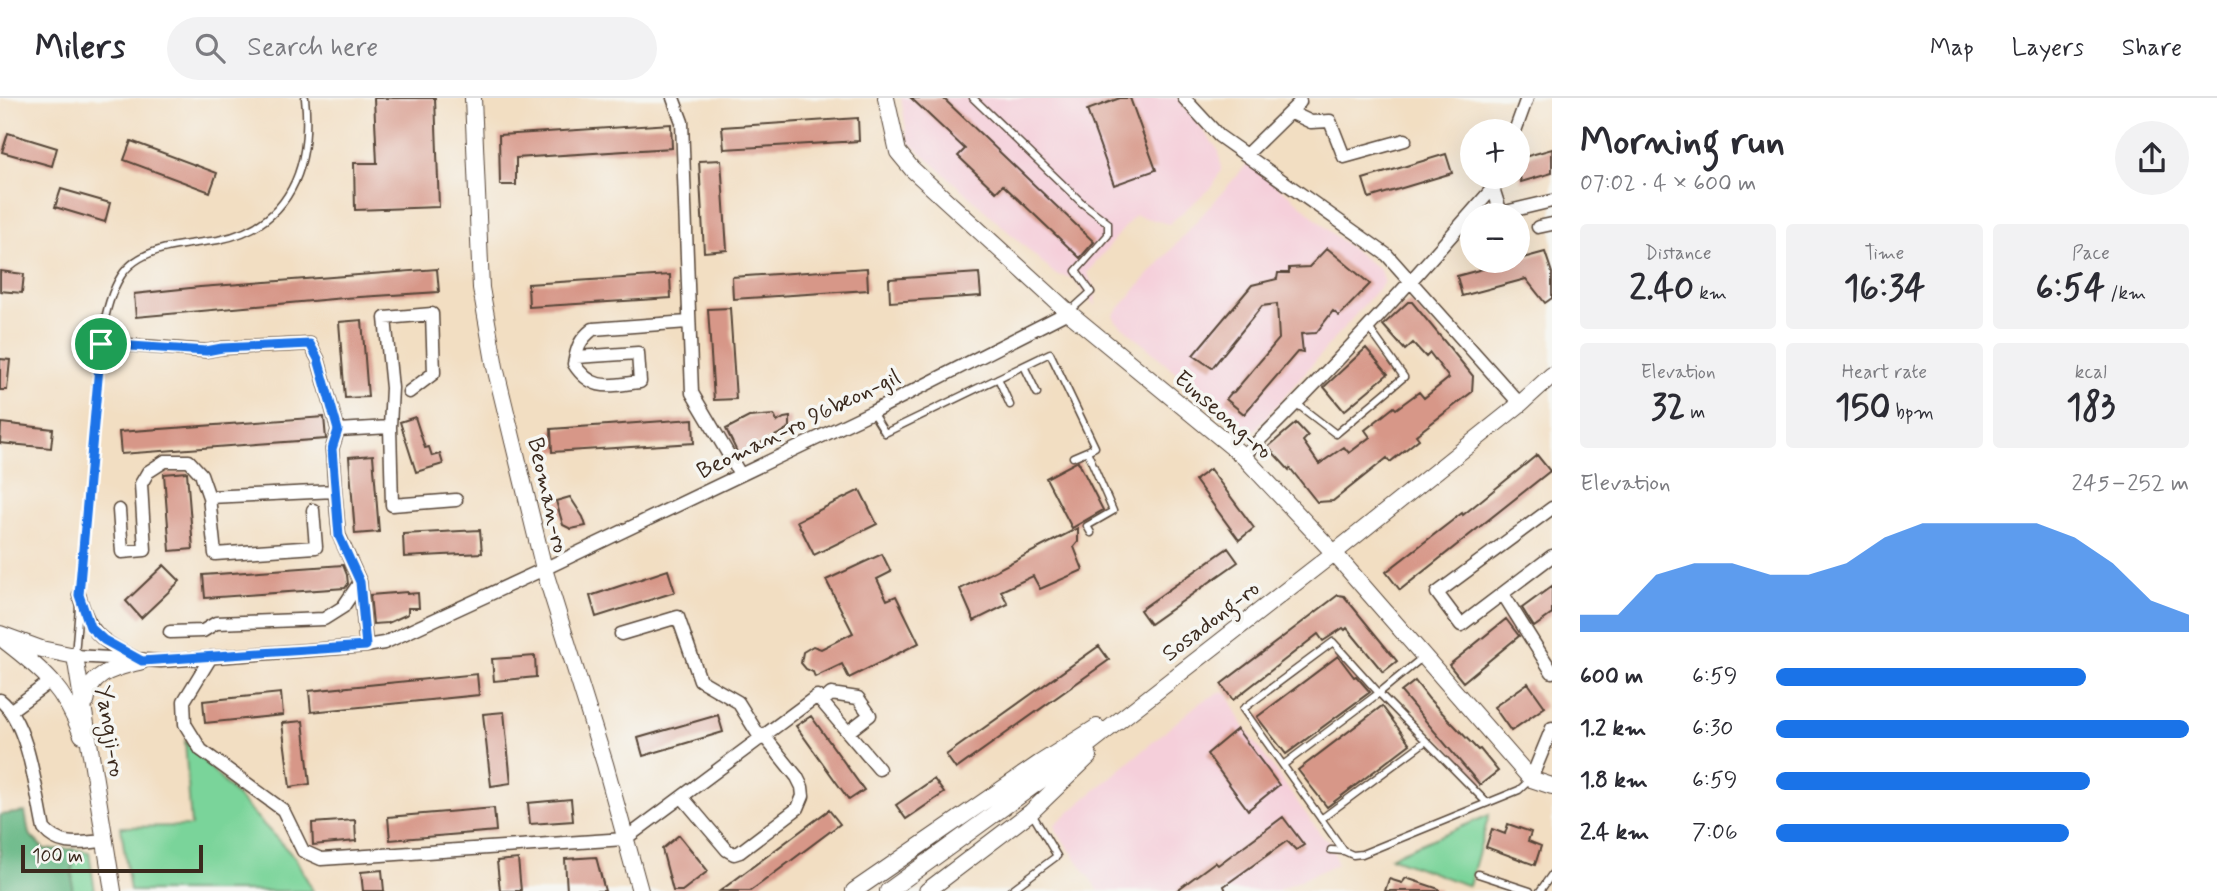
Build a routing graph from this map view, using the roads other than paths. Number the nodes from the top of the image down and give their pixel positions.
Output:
1 (305, 98) edge
2 (473, 98) edge
3 (673, 98) edge
4 (886, 98) edge
5 (973, 98) edge
6 (1184, 98) edge
7 (1298, 98) edge
8 (1527, 98) edge
9 (1290, 112) junction
10 (1519, 119) edge
11 (1405, 140) dead end
12 (1246, 155) junction
13 (1489, 189) edge
14 (1496, 189) edge
15 (1552, 201) edge
16 (1552, 223) edge
17 (1538, 227) dead end
18 (1411, 282) junction
19 (1068, 313) junction
20 (688, 322) junction
21 (1369, 328) junction
22 (101, 344) junction
23 (576, 357) junction
24 (1024, 366) junction
25 (1552, 375) edge
26 (998, 378) junction
27 (409, 392) dead end
28 (1037, 393) dead end
29 (1297, 404) junction
30 (1520, 404) junction
31 (1010, 405) dead end
32 (872, 412) junction
33 (390, 427) junction
34 (338, 430) junction
35 (1087, 451) junction
36 (1243, 456) junction
37 (1073, 457) dead end
38 (740, 474) junction
39 (335, 491) junction
40 (209, 497) junction
41 (456, 500) dead end
42 (1552, 508) edge
43 (119, 510) dead end
44 (313, 510) dead end
45 (1091, 533) dead end
46 (1334, 553) junction
47 (1552, 556) edge
48 (544, 569) junction
49 (360, 582) junction
50 (1503, 594) junction
51 (79, 595) junction
52 (170, 632) dead end
53 (621, 634) dead end
54 (0, 636) edge
55 (366, 646) junction
56 (75, 656) junction
57 (211, 657) junction
58 (1423, 657) junction
59 (142, 661) junction
60 (1552, 672) edge
61 (52, 680) junction
62 (1164, 684) junction
63 (1379, 693) junction
64 (0, 700) edge
65 (822, 702) junction
66 (10, 711) junction
67 (84, 712) junction
68 (1552, 728) edge
69 (848, 732) junction
70 (763, 738) junction
71 (1426, 741) junction
72 (93, 762) junction
73 (1283, 765) junction
74 (878, 769) dead end
75 (1531, 779) junction
76 (1552, 786) edge
77 (683, 797) junction
78 (1487, 803) junction
79 (1031, 812) junction
80 (1321, 819) junction
81 (625, 839) junction
82 (106, 841) junction
83 (1331, 850) dead end
84 (1344, 851) junction
85 (1478, 873) dead end
86 (1552, 874) edge
87 (113, 891) edge
88 (640, 891) edge
89 (854, 891) edge
90 (888, 891) edge
91 (927, 891) edge
92 (1010, 891) edge
93 (1531, 891) edge
94 (1540, 891) edge

1 - 22 lane
2 - 48 street, Beoman-ro
3 - 20 street
4 - 19 street, Eunseong-ro
5 - 19 lane
6 - 12 street
7 - 9 street
8 - 10 street
9 - 11 street
9 - 12 street
12 - 18 street
13 - 18 street
14 - 15 street
16 - 17 street
18 - 21 street
18 - 30 street
19 - 32 street, Beoman-ro 96beon-gil
19 - 36 street, Eunseong-ro
20 - 23 street
20 - 38 street
21 - 29 street
21 - 29 lane
22 - 34 street
22 - 51 lane
23 - 23 street
24 - 26 lane
24 - 28 lane
24 - 35 lane
25 - 30 street, Sosadong-ro
26 - 31 lane
26 - 32 lane
27 - 33 street
29 - 36 street
30 - 46 street, Sosadong-ro
32 - 38 street, Beoman-ro 96beon-gil
33 - 34 street
33 - 41 street
34 - 39 street
35 - 37 lane
35 - 45 lane
36 - 46 street, Eunseong-ro
38 - 48 street, Beoman-ro 96beon-gil
39 - 40 street
39 - 49 street
40 - 43 street
40 - 44 street
42 - 50 street
46 - 58 street, Eunseong-ro
46 - 62 street, Sosadong-ro
47 - 50 street
48 - 55 street, Beoman-ro 96beon-gil
48 - 81 street, Beoman-ro
49 - 52 street
49 - 55 street
50 - 60 street
51 - 56 lane
51 - 59 street
53 - 70 street
54 - 56 street
54 - 61 street
55 - 57 street, Beoman-ro 96beon-gil
56 - 59 street, Beoman-ro 96beon-gil
56 - 67 street, Yangji-ro
57 - 59 street, Beoman-ro 96beon-gil
57 - 81 street
58 - 63 lane
58 - 75 street, Eunseong-ro
59 - 67 street
61 - 66 street
61 - 72 street
62 - 79 street
62 - 89 street
62 - 90 street, Sosadong-ro
63 - 71 lane
63 - 73 lane
63 - 73 lane
64 - 66 street
65 - 69 street
65 - 69 street
65 - 70 street
66 - 82 street
67 - 72 street, Yangji-ro
68 - 75 street
69 - 74 street
70 - 77 street
70 - 77 street
71 - 78 lane
71 - 80 lane
72 - 82 street, Yangji-ro
73 - 80 lane
75 - 76 street
75 - 78 lane
77 - 81 street
78 - 84 lane
79 - 91 street
79 - 92 lane
80 - 84 lane
81 - 88 street, Beoman-ro
82 - 87 street, Yangji-ro
83 - 84 lane
85 - 93 lane
86 - 94 lane

